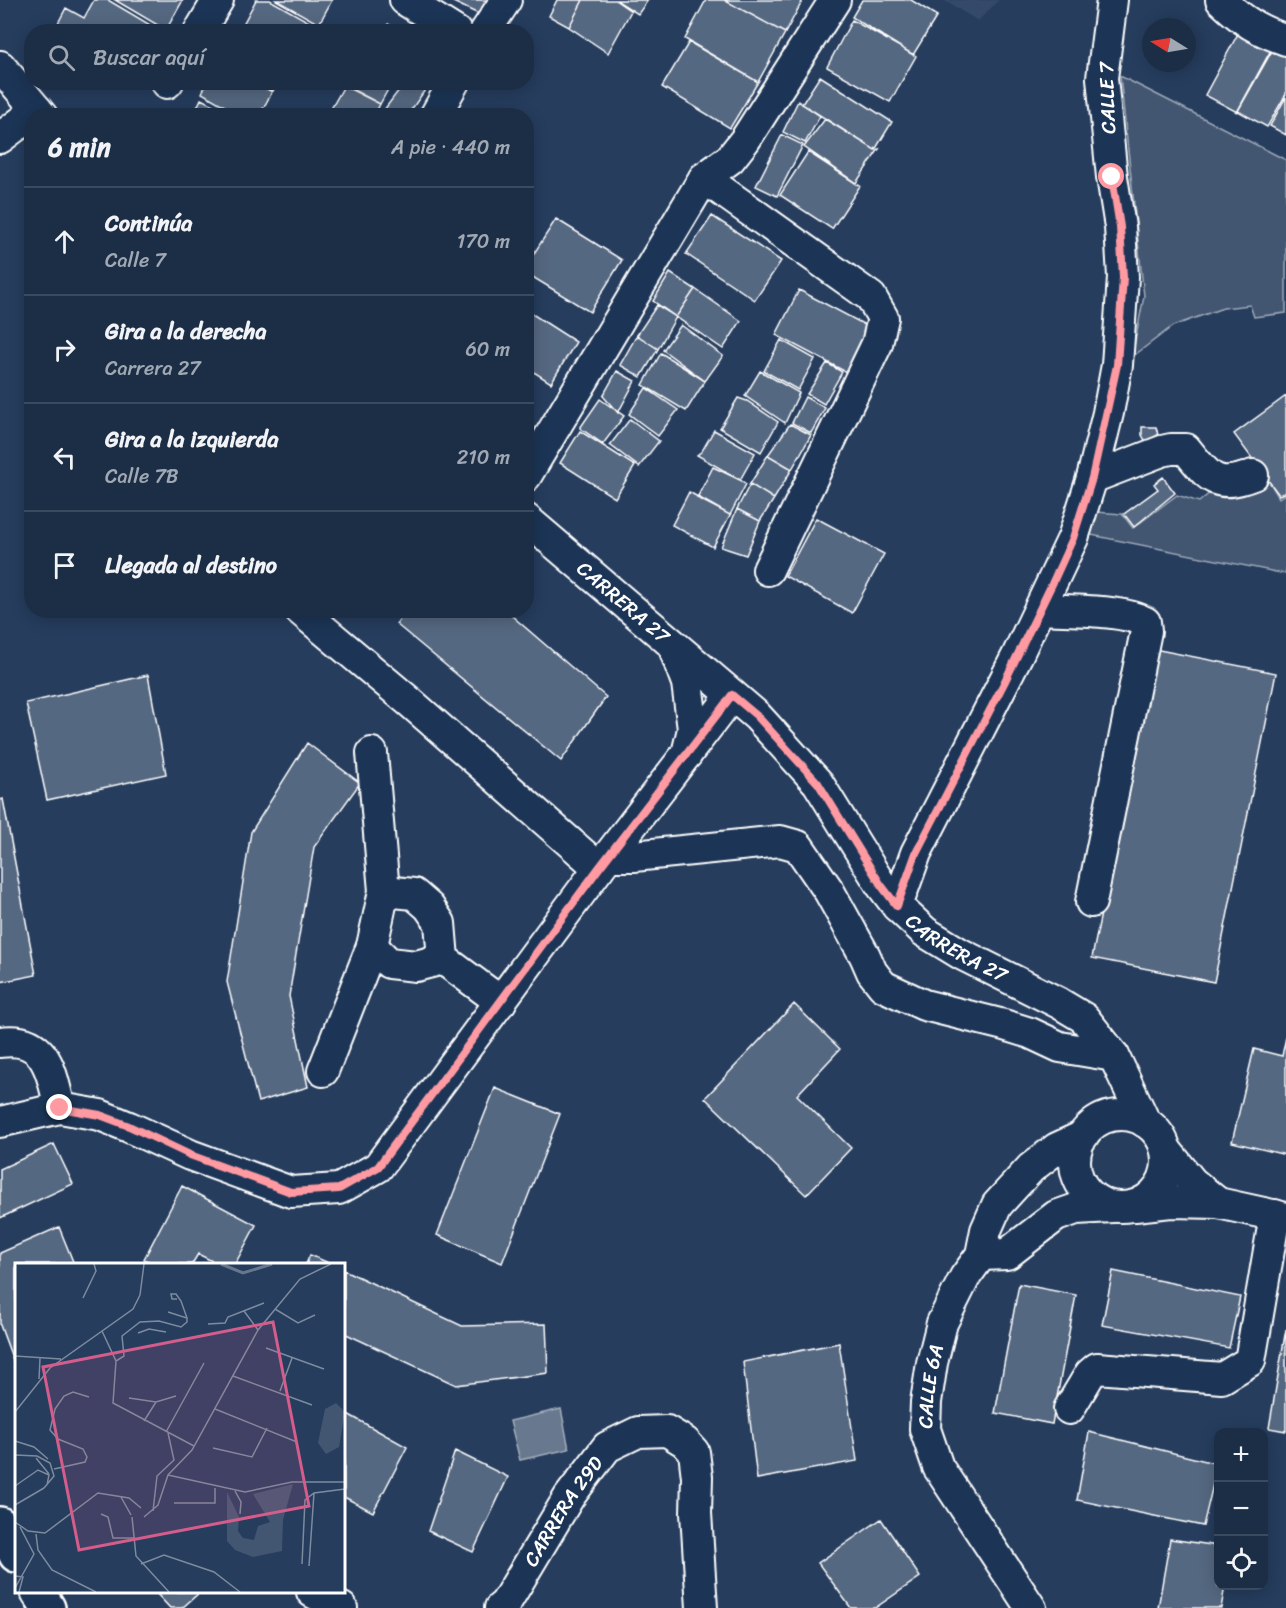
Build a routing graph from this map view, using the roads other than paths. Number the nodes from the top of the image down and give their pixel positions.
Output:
1 (218, 0) edge
2 (405, 0) edge
3 (506, 0) edge
4 (835, 0) edge
5 (1112, 0) edge
6 (1221, 0) edge
7 (204, 24) edge
8 (443, 24) edge
9 (490, 24) edge
10 (1286, 40) edge
11 (0, 66) edge
12 (450, 90) edge
13 (36, 108) edge
14 (439, 108) edge
15 (24, 123) edge
16 (0, 138) edge
17 (704, 178) junction
18 (534, 463) edge
19 (1252, 475) dead end
20 (1092, 478) junction
21 (534, 526) edge
22 (768, 570) dead end
23 (1041, 609) junction
24 (310, 618) edge
25 (673, 645) junction
26 (732, 695) junction
27 (372, 753) dead end
28 (687, 754) junction
29 (604, 862) junction
30 (384, 891) junction
31 (889, 896) junction
32 (1091, 902) dead end
33 (372, 946) junction
34 (443, 959) junction
35 (501, 1002) junction
36 (0, 1042) edge
37 (1119, 1067) junction
38 (323, 1071) dead end
39 (60, 1108) junction
40 (1115, 1116) junction
41 (0, 1122) edge
42 (1145, 1122) junction
43 (1083, 1136) junction
44 (1166, 1150) junction
45 (1218, 1203) junction
46 (1121, 1207) junction
47 (1280, 1217) edge
48 (981, 1255) junction
49 (1069, 1409) dead end
50 (0, 1524) edge
51 (15, 1554) edge
52 (39, 1593) edge
53 (314, 1593) edge
54 (48, 1608) edge
55 (342, 1608) edge
56 (500, 1608) edge
57 (702, 1608) edge
58 (1031, 1608) edge

1 - 7 street
2 - 8 street
3 - 9 street
4 - 17 street
5 - 20 street, CALLE 7
6 - 10 street
11 - 13 street
12 - 14 street
15 - 16 street
17 - 18 street
17 - 22 street
19 - 20 street
20 - 23 street, CALLE 7
21 - 25 street, CARRERA 27
23 - 31 street, CALLE 7
23 - 32 street
24 - 29 street
25 - 26 street, CARRERA 27
25 - 28 street
26 - 28 street
26 - 31 street, CARRERA 27
27 - 30 street
28 - 29 street
29 - 35 street
29 - 37 street
30 - 33 street
30 - 34 street
31 - 37 street, CARRERA 27
33 - 34 street
33 - 38 street
34 - 35 street
35 - 39 street
36 - 39 street
37 - 40 street
37 - 42 street, CARRERA 27
39 - 41 street
40 - 42 street
40 - 43 street
42 - 44 street
43 - 46 street
43 - 48 street, CALLE 6A
44 - 45 street
44 - 46 street
45 - 46 street
45 - 47 street
46 - 48 street
47 - 49 street
48 - 58 street, CALLE 6A
50 - 51 main road
52 - 54 main road
53 - 55 street
56 - 57 street, CARRERA 29D

